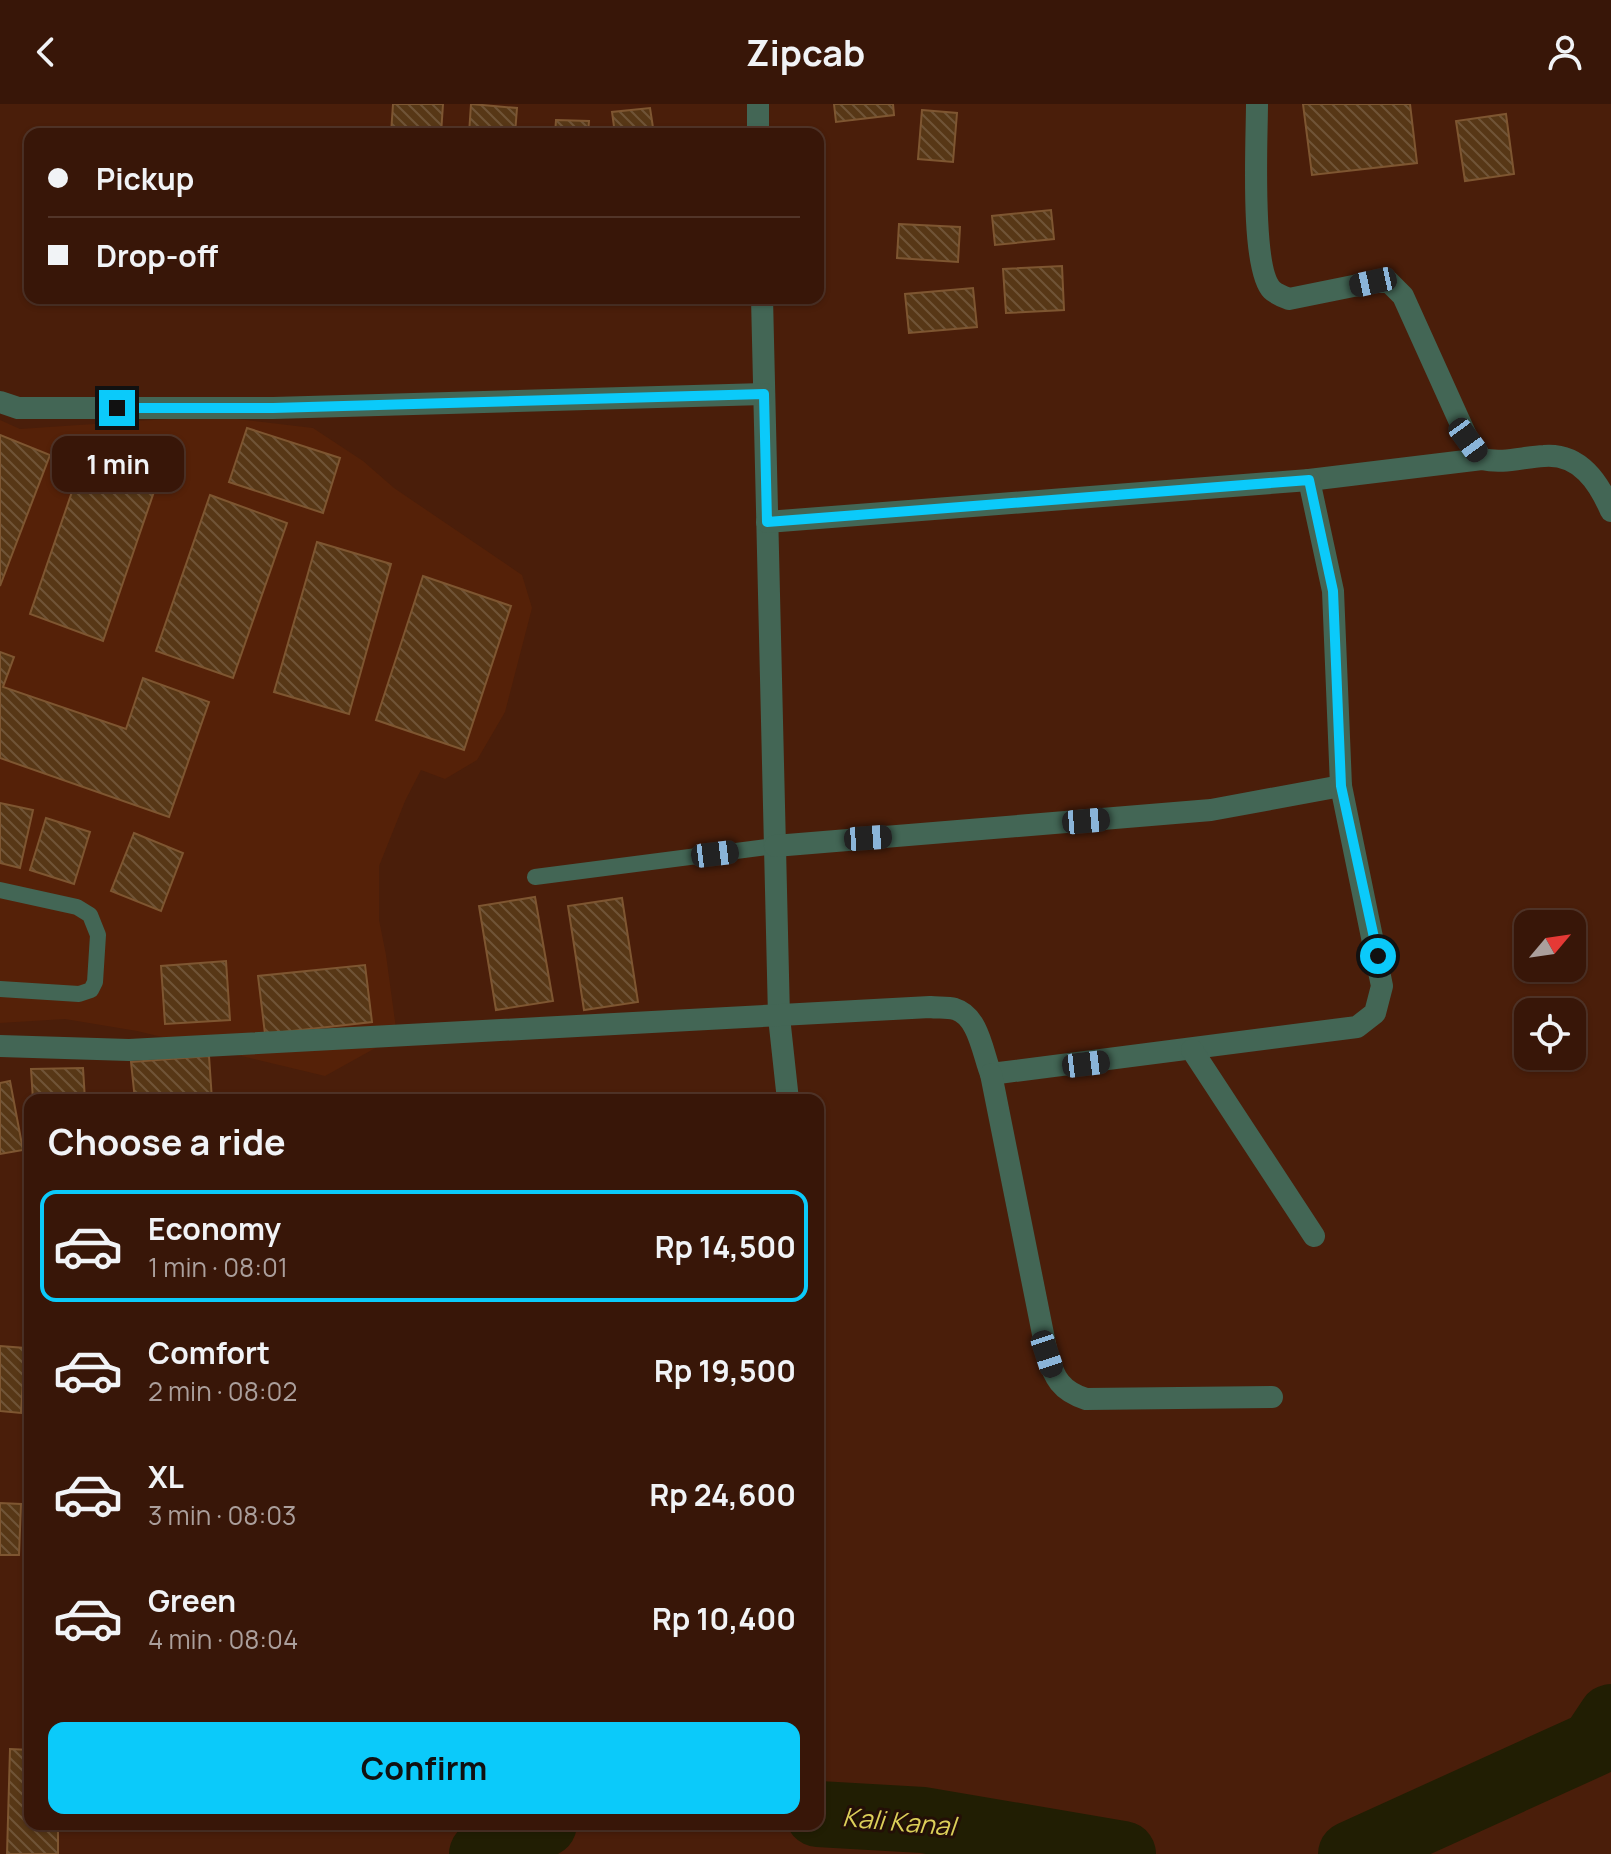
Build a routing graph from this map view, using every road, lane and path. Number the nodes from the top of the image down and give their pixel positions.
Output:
1 (758, 104) edge
2 (1257, 104) edge
3 (758, 128) edge
4 (762, 304) edge
5 (764, 394) junction
6 (0, 402) edge
7 (1482, 459) junction
8 (1309, 480) junction
9 (1611, 511) edge
10 (767, 522) junction
11 (1341, 786) junction
12 (775, 846) junction
13 (535, 877) dead end
14 (0, 890) edge
15 (0, 989) edge
16 (779, 1017) junction
17 (0, 1046) edge
18 (1192, 1050) junction
19 (991, 1074) junction
20 (787, 1094) edge
21 (1314, 1236) dead end
22 (1272, 1397) dead end

1 - 3 street
2 - 7 street
4 - 5 street
5 - 6 street
5 - 10 street
7 - 8 street
7 - 9 street
8 - 10 street
8 - 11 street
10 - 12 street
11 - 12 street
11 - 18 street
12 - 13 lane
12 - 16 street
14 - 15 lane
16 - 17 street
16 - 19 street
16 - 20 street
18 - 19 street
18 - 21 street
19 - 22 street

